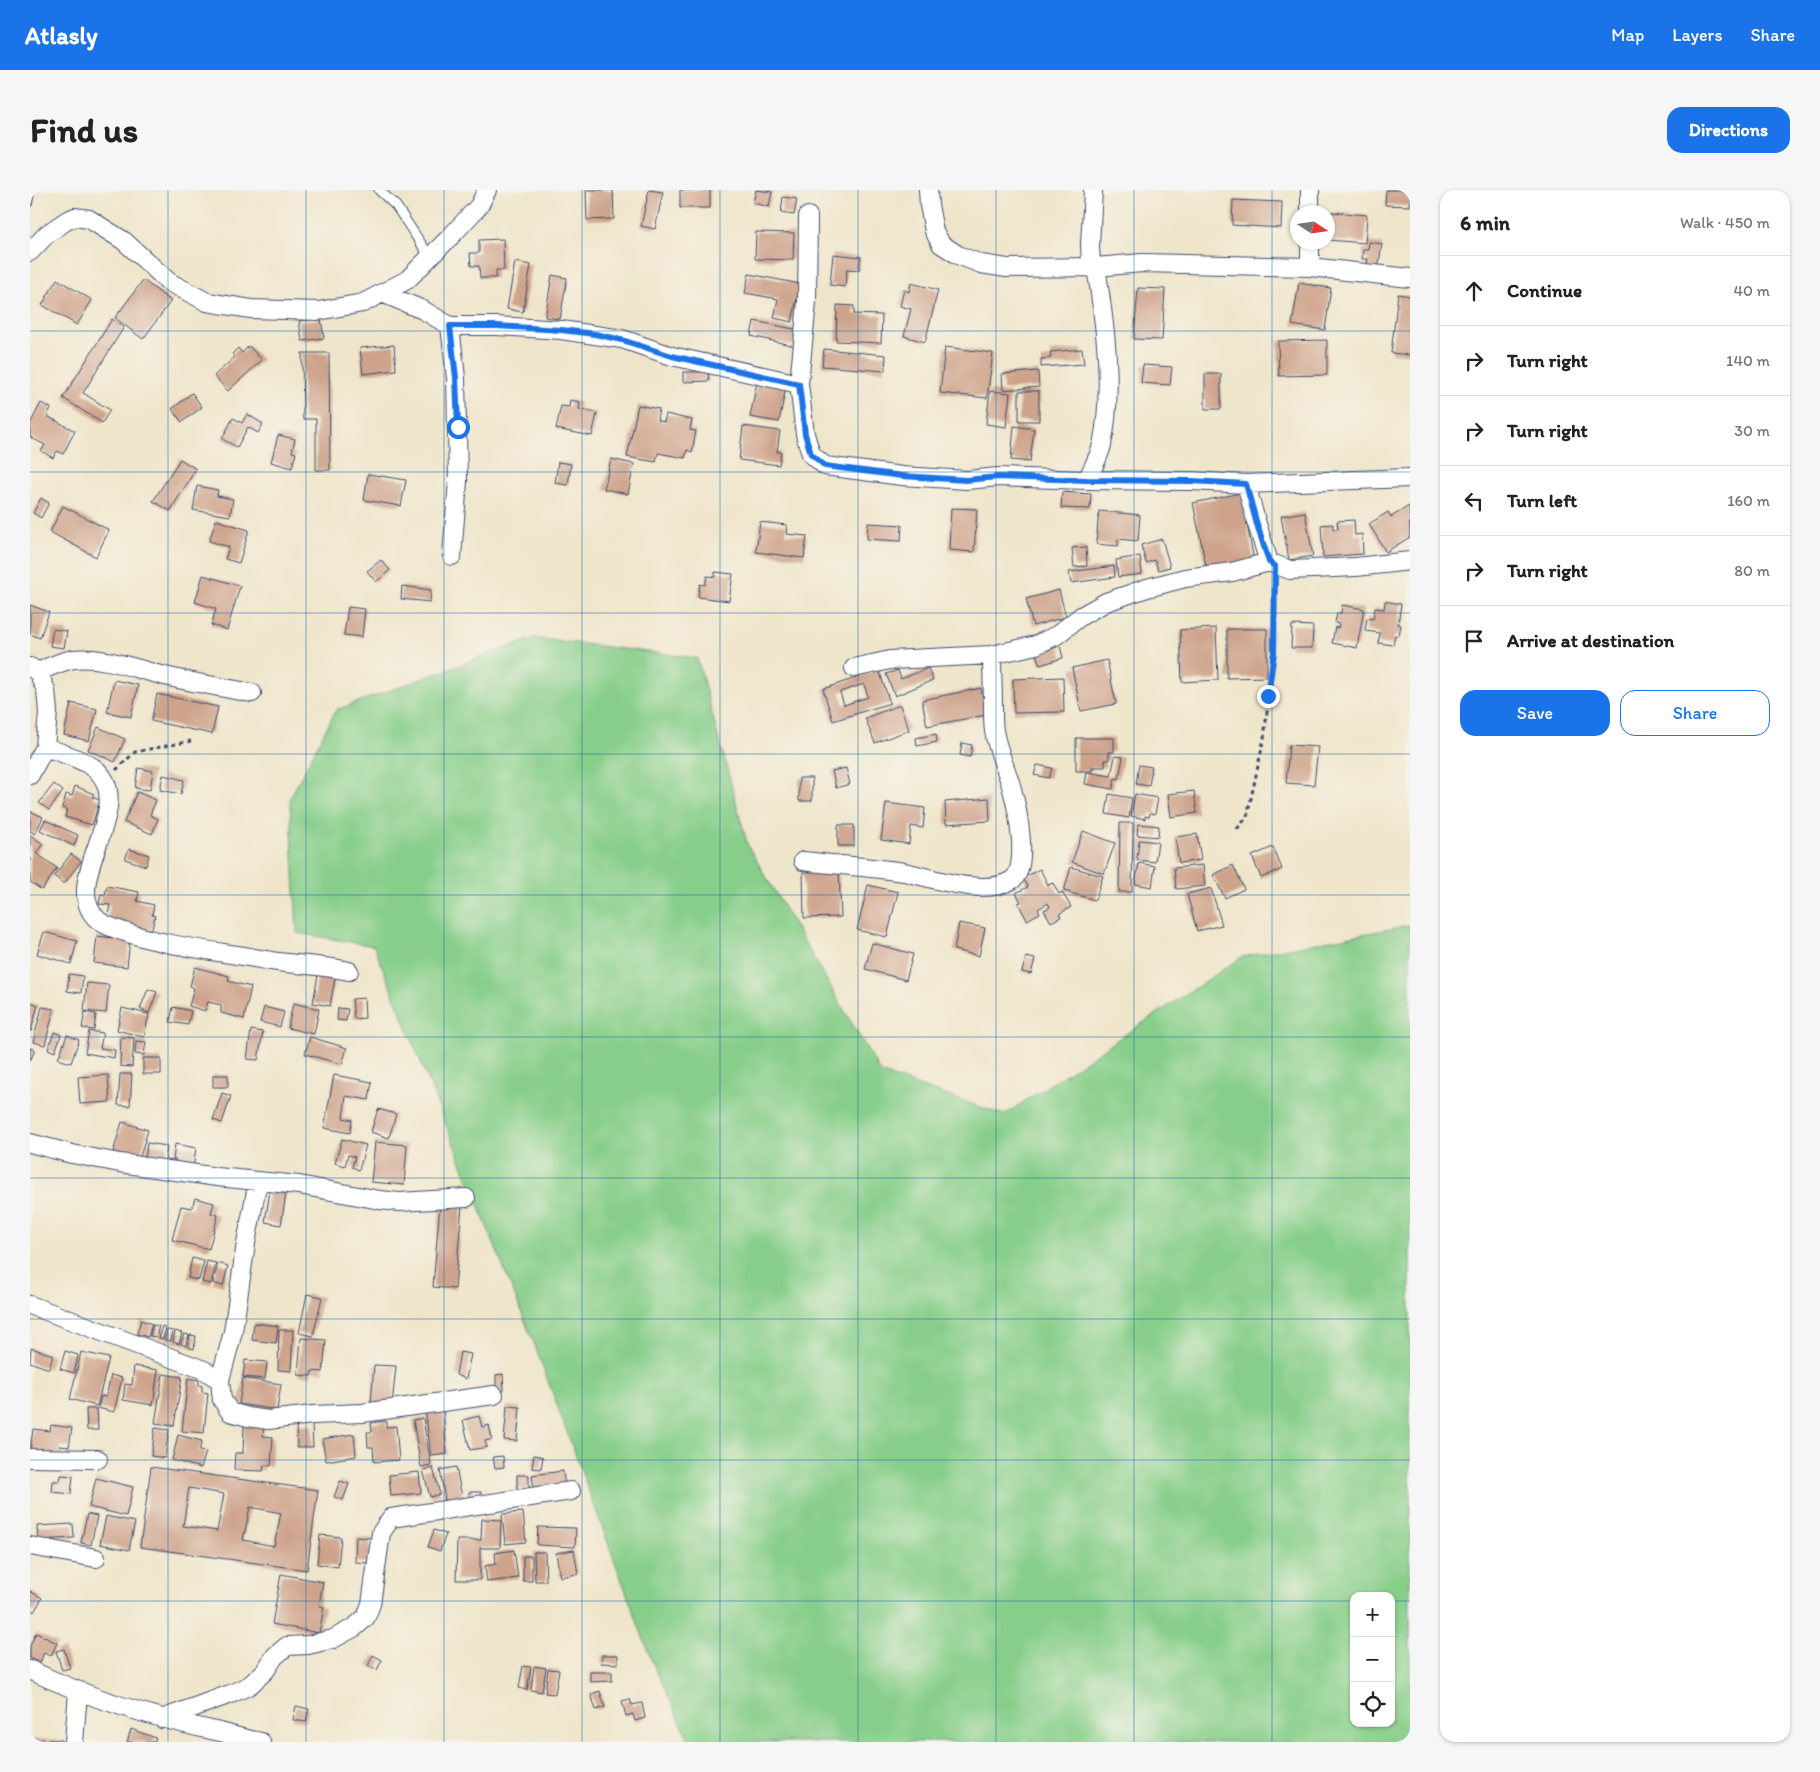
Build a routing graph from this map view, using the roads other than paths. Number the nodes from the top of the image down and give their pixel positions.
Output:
1 (379, 190) edge
2 (487, 190) edge
3 (928, 190) edge
4 (1093, 190) edge
5 (1310, 190) edge
6 (1310, 205) edge
7 (808, 216) dead end
8 (1310, 250) edge
9 (30, 252) edge
10 (430, 257) junction
11 (1094, 266) junction
12 (1310, 267) junction
13 (1410, 278) edge
14 (382, 293) junction
15 (450, 326) junction
16 (799, 384) junction
17 (1410, 478) edge
18 (1087, 480) junction
19 (1246, 484) junction
20 (452, 556) dead end
21 (1410, 561) edge
22 (1272, 564) junction
23 (992, 655) junction
24 (854, 668) dead end
25 (34, 669) edge
26 (252, 693) dead end
27 (45, 747) junction
28 (30, 775) edge
29 (803, 861) dead end
30 (349, 971) dead end
31 (30, 1143) edge
32 (258, 1180) junction
33 (466, 1198) dead end
34 (30, 1305) edge
35 (220, 1380) junction
36 (494, 1395) dead end
37 (30, 1458) edge
38 (98, 1459) dead end
39 (571, 1491) dead end
40 (30, 1546) edge
41 (96, 1558) dead end
42 (30, 1670) edge
43 (78, 1692) junction
44 (162, 1719) junction
45 (232, 1739) edge
46 (74, 1742) edge
47 (261, 1742) edge

1 - 10 lane
2 - 10 street
3 - 11 street
4 - 11 street
5 - 6 street
7 - 16 street
8 - 12 street
9 - 14 street
10 - 14 street
11 - 12 street
11 - 18 street
12 - 13 street
14 - 15 street
15 - 16 street
15 - 20 street
16 - 18 street
17 - 19 street
18 - 19 street
19 - 22 street
21 - 22 street
22 - 23 street
23 - 24 street
23 - 29 street
25 - 26 street
25 - 27 street
27 - 28 street
27 - 30 street
31 - 32 street
32 - 33 street
32 - 35 street
34 - 35 street
35 - 36 street
37 - 38 street
39 - 44 street
40 - 41 street
42 - 43 street
43 - 44 street
43 - 46 street
44 - 45 street
45 - 47 street

